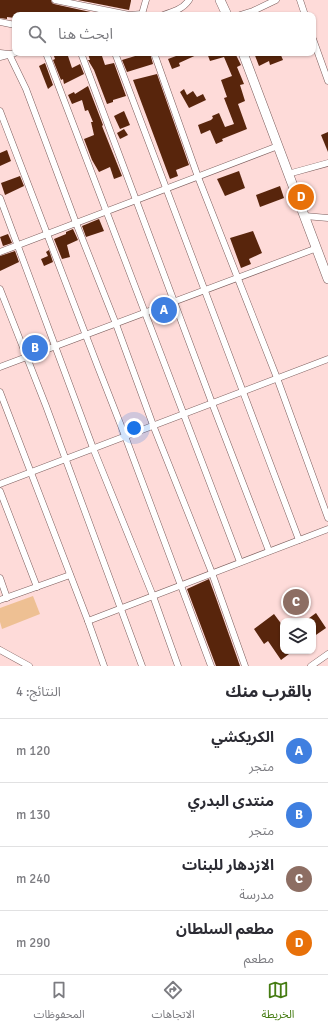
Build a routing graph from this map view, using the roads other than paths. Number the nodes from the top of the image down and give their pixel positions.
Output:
1 (55, 0) edge
2 (146, 0) edge
3 (189, 0) edge
4 (220, 0) edge
5 (276, 0) edge
6 (300, 0) edge
7 (114, 12) edge
8 (143, 12) edge
9 (172, 12) edge
10 (226, 12) edge
11 (250, 12) edge
12 (304, 12) edge
13 (0, 22) edge
14 (12, 24) edge
15 (316, 46) edge
16 (0, 52) edge
17 (12, 54) edge
18 (13, 56) edge
19 (47, 56) edge
20 (82, 56) edge
21 (116, 56) edge
22 (155, 56) edge
23 (244, 56) edge
24 (0, 57) edge
25 (326, 70) edge
26 (328, 81) edge
27 (0, 111) edge
28 (278, 146) junction
29 (328, 163) edge
30 (288, 174) junction
31 (198, 176) junction
32 (166, 189) junction
33 (0, 198) edge
34 (136, 200) junction
35 (107, 212) junction
36 (305, 216) junction
37 (328, 218) edge
38 (76, 223) junction
39 (47, 234) junction
40 (18, 245) junction
41 (317, 248) junction
42 (0, 252) edge
43 (238, 278) junction
44 (328, 279) edge
45 (0, 289) edge
46 (204, 290) junction
47 (175, 301) junction
48 (145, 313) junction
49 (116, 324) junction
50 (85, 335) junction
51 (56, 346) junction
52 (26, 357) junction
53 (328, 358) edge
54 (0, 367) edge
55 (277, 378) junction
56 (243, 391) junction
57 (0, 392) edge
58 (212, 403) junction
59 (184, 414) junction
60 (153, 425) junction
61 (125, 436) junction
62 (93, 448) junction
63 (65, 459) junction
64 (31, 472) junction
65 (0, 484) edge
66 (0, 490) edge
67 (328, 518) edge
68 (328, 529) edge
69 (299, 540) junction
70 (269, 551) junction
71 (240, 562) junction
72 (212, 573) junction
73 (70, 575) junction
74 (0, 578) edge
75 (181, 585) junction
76 (37, 587) junction
77 (153, 596) junction
78 (7, 598) junction
79 (0, 600) edge
80 (121, 608) junction
81 (88, 621) junction
82 (0, 650) edge
83 (328, 654) edge
84 (29, 666) edge
85 (104, 666) edge
86 (142, 666) edge
87 (178, 666) edge
88 (211, 666) edge
89 (245, 666) edge
90 (311, 666) edge

1 - 7 street
2 - 8 street
3 - 9 street
4 - 10 main road
5 - 11 street
6 - 12 street
13 - 14 street
15 - 25 street
16 - 17 street
17 - 24 street
18 - 38 street
19 - 35 street
20 - 34 street
21 - 32 street
22 - 31 street
23 - 28 main road
25 - 26 street
27 - 39 street
28 - 30 main road
28 - 31 street
29 - 30 street
30 - 36 main road
31 - 32 street
31 - 43 street
32 - 34 street
32 - 46 street
33 - 40 street
34 - 35 street
34 - 47 street
35 - 38 street
35 - 48 street
36 - 37 street
36 - 41 main road
38 - 39 street
38 - 49 street
39 - 40 street
39 - 50 street
40 - 42 street
40 - 51 street
41 - 43 street
41 - 44 main road
43 - 46 street
43 - 55 street
45 - 52 street
46 - 47 street
46 - 56 street
47 - 48 street
47 - 58 street
48 - 49 street
48 - 59 street
49 - 50 street
49 - 60 street
50 - 51 street
50 - 61 street
51 - 52 street
51 - 62 street
52 - 54 street
52 - 63 street
53 - 55 street
55 - 56 street
55 - 67 street
56 - 58 street
56 - 69 street
57 - 64 street
58 - 59 street
58 - 70 street
59 - 60 street
59 - 71 street
60 - 61 street
60 - 72 street
61 - 62 street
61 - 75 street
62 - 63 street
62 - 77 street
63 - 64 street
63 - 80 street
64 - 65 street
64 - 73 street
66 - 76 street
68 - 69 street
69 - 70 street
70 - 71 street
71 - 72 street
72 - 75 street
72 - 89 street
73 - 76 street
73 - 81 street
74 - 78 street
75 - 77 street
75 - 88 street
76 - 78 street
77 - 80 street
77 - 87 street
78 - 79 street
80 - 81 street
80 - 86 street
81 - 85 street
82 - 84 street
83 - 90 street

